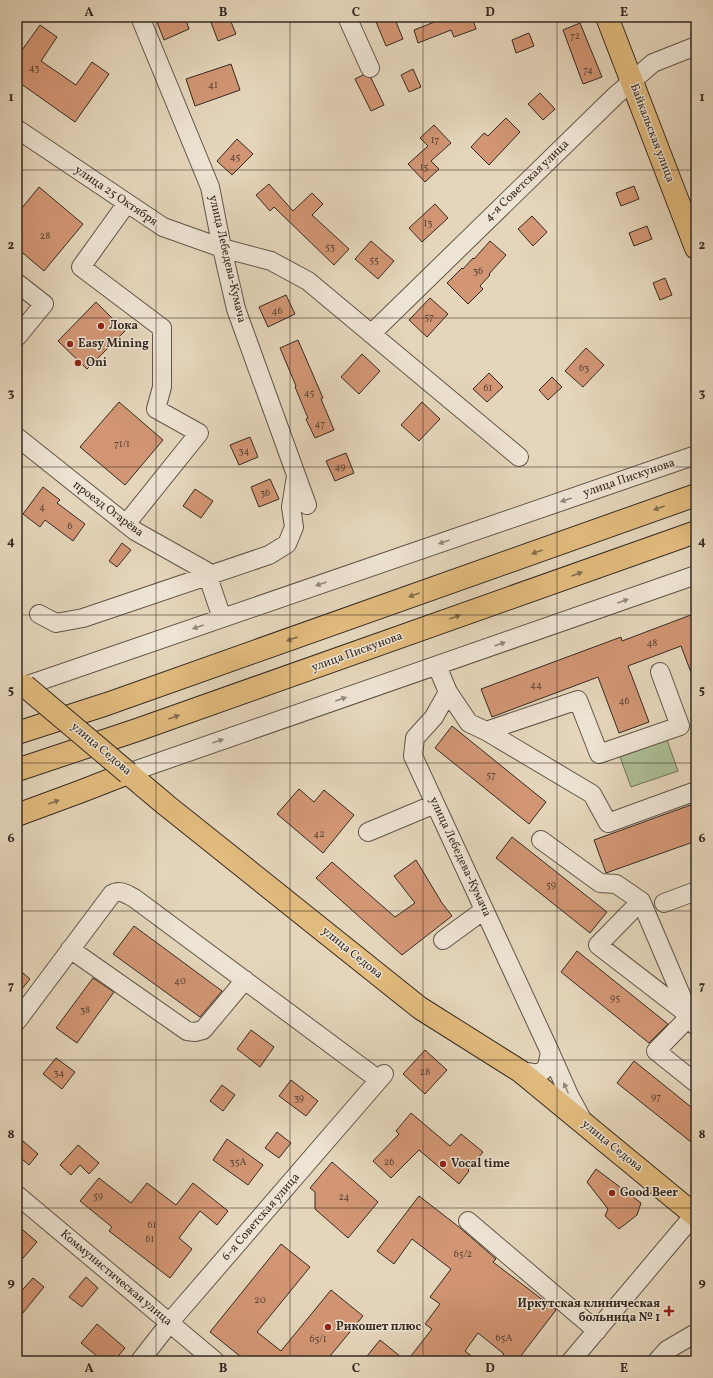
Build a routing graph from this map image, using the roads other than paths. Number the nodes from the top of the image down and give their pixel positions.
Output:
1 (140, 17) edge
2 (347, 17) edge
3 (608, 17) edge
4 (696, 46) edge
5 (370, 68) dead end
6 (632, 82) junction
7 (17, 129) edge
8 (127, 203) junction
9 (222, 248) junction
10 (696, 248) edge
11 (17, 283) edge
12 (371, 334) junction
13 (17, 337) edge
14 (17, 437) edge
15 (696, 455) edge
16 (519, 457) dead end
17 (296, 474) junction
18 (696, 495) edge
19 (307, 505) dead end
20 (126, 524) junction
21 (696, 532) edge
22 (207, 574) junction
23 (696, 576) edge
24 (39, 614) dead end
25 (222, 618) junction
26 (437, 666) junction
27 (660, 672) dead end
28 (20, 684) edge
29 (448, 692) junction
30 (486, 731) junction
31 (17, 733) edge
32 (17, 770) edge
33 (128, 772) junction
34 (696, 792) edge
35 (435, 804) junction
36 (17, 815) edge
37 (368, 832) dead end
38 (541, 840) dead end
39 (696, 891) edge
40 (641, 901) junction
41 (664, 903) dead end
42 (484, 910) junction
43 (443, 940) dead end
44 (70, 949) junction
45 (245, 980) junction
46 (17, 1021) edge
47 (693, 1021) edge
48 (550, 1052) junction
49 (520, 1071) junction
50 (696, 1083) edge
51 (584, 1123) junction
52 (17, 1195) edge
53 (695, 1215) edge
54 (468, 1221) dead end
55 (169, 1323) junction
56 (597, 1330) junction
57 (696, 1333) edge
58 (140, 1361) edge
59 (214, 1361) edge
60 (571, 1361) edge
61 (657, 1361) edge

1 - 9 street, улица Лебедева-Кумача
2 - 5 street
3 - 6 main road, Байкальская улица
4 - 6 street, 4-я Советская улица
6 - 10 main road, Байкальская улица
6 - 12 street, 4-я Советская улица
7 - 8 street, улица 25 Октября
8 - 9 street, улица 25 Октября
8 - 20 street
9 - 12 street, улица 25 Октября
9 - 17 street, улица Лебедева-Кумача
11 - 13 street
12 - 16 street, улица 25 Октября
14 - 20 street, проезд Огарёва
15 -> 25 street, улица Пискунова
17 - 19 street, улица Лебедева-Кумача
17 - 22 street
18 -> 31 main road
20 - 22 street, проезд Огарёва
32 -> 21 main road, улица Пискунова
22 - 24 street
22 - 25 street
26 -> 23 street
25 -> 28 street, улица Пискунова
26 - 29 street
33 -> 26 street
27 - 30 street
28 - 33 main road, улица Седова, bridge
29 - 30 street
29 - 35 street, улица Лебедева-Кумача
30 - 34 street
36 -> 33 main road
33 - 49 main road, улица Седова
35 - 37 street
35 - 42 street, улица Лебедева-Кумача
38 - 40 street
39 - 41 street
40 - 47 street
40 - 47 street
42 - 43 street
42 - 48 street, улица Лебедева-Кумача
44 - 45 street
44 - 45 street
44 - 46 street
45 - 55 street, 6-я Советская улица
47 - 50 street
48 - 49 street
51 -> 48 street, улица Лебедева-Кумача
49 - 51 main road, улица Седова
51 - 53 main road, улица Седова
52 - 55 street, Коммунистическая улица
53 - 56 street
54 - 56 street
55 - 58 street, 6-я Советская улица
55 - 59 street, Коммунистическая улица
56 - 60 street
57 - 61 street

